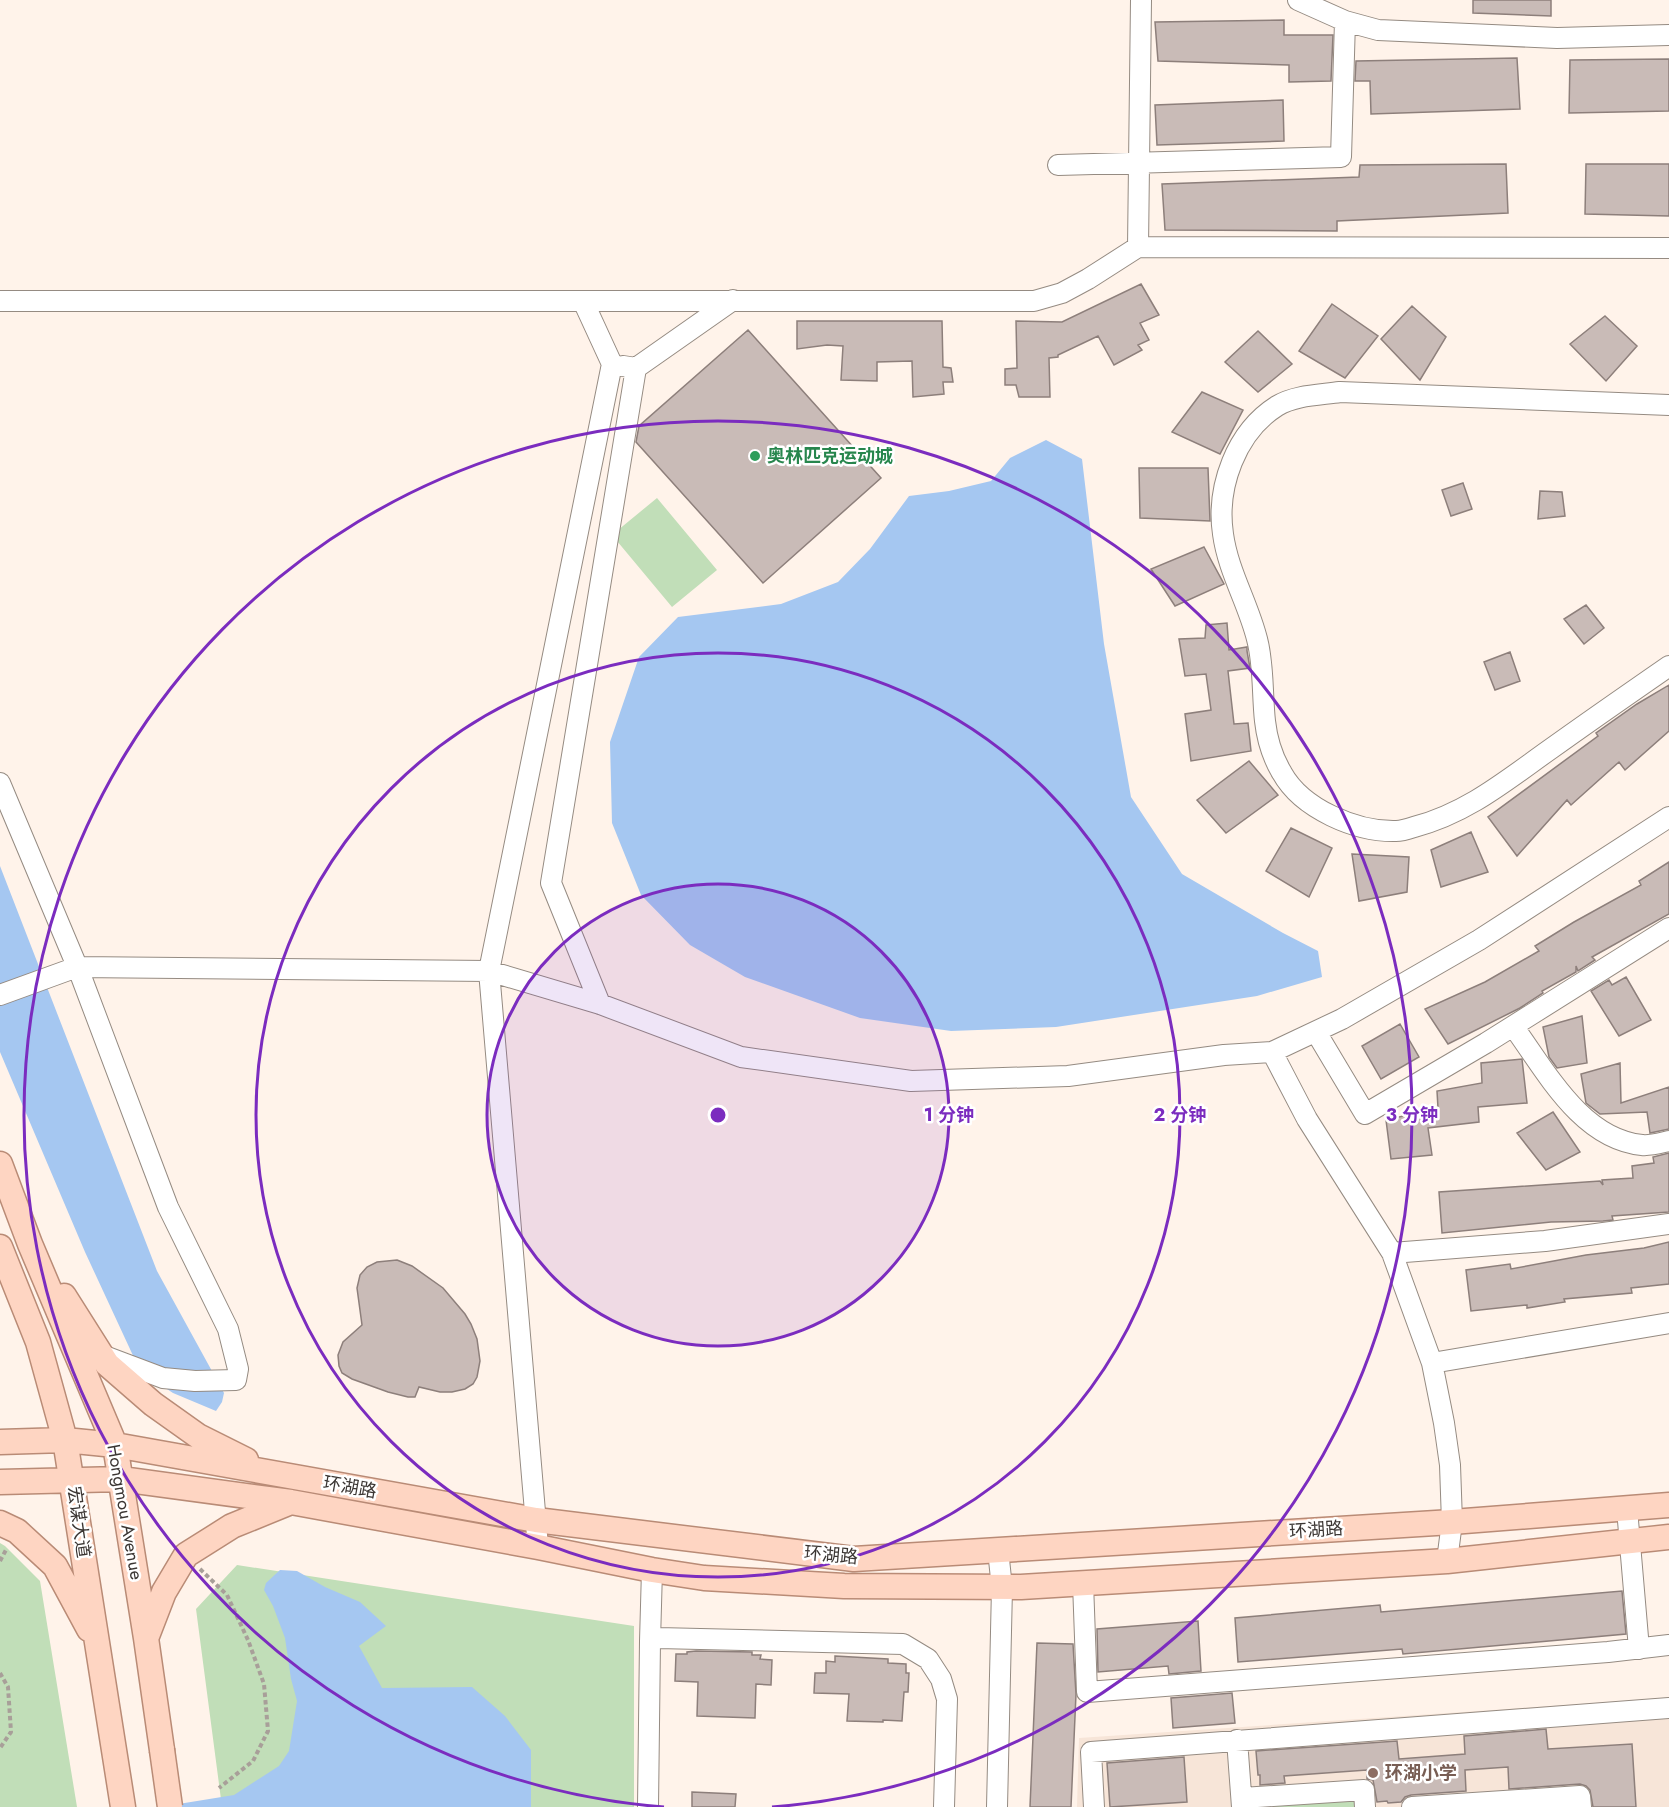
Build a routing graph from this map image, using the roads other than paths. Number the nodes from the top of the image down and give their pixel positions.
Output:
1 (1141, 0) edge
2 (1298, 0) edge
3 (1319, 4) edge
4 (1345, 21) junction
5 (1669, 34) edge
6 (1139, 163) junction
7 (1058, 165) dead end
8 (1138, 247) junction
9 (1669, 248) edge
10 (733, 300) junction
11 (0, 301) edge
12 (583, 301) junction
13 (612, 364) junction
14 (636, 368) junction
15 (1669, 405) edge
16 (1669, 666) edge
17 (0, 783) edge
18 (1669, 817) edge
19 (1669, 928) edge
20 (77, 967) junction
21 (489, 971) junction
22 (0, 995) edge
23 (600, 1004) junction
24 (1513, 1026) junction
25 (1316, 1032) junction
26 (1272, 1052) junction
27 (1669, 1142) edge
28 (0, 1164) edge
29 (1669, 1224) edge
30 (30, 1244) junction
31 (0, 1247) edge
32 (1392, 1252) junction
33 (1669, 1323) edge
34 (102, 1355) junction
35 (1432, 1363) junction
36 (66, 1440) junction
37 (0, 1442) edge
38 (115, 1445) junction
39 (273, 1473) junction
40 (121, 1479) junction
41 (73, 1480) junction
42 (0, 1482) edge
43 (291, 1502) junction
44 (1669, 1505) edge
45 (1627, 1509) junction
46 (536, 1520) junction
47 (1452, 1521) junction
48 (0, 1523) edge
49 (1669, 1537) edge
50 (1630, 1541) junction
51 (538, 1547) junction
52 (998, 1550) junction
53 (1447, 1561) junction
54 (652, 1570) junction
55 (1083, 1583) junction
56 (1002, 1588) junction
57 (147, 1638) junction
58 (650, 1641) junction
59 (97, 1645) junction
60 (1669, 1645) edge
61 (1639, 1649) junction
62 (1669, 1708) edge
63 (1238, 1740) junction
64 (1242, 1803) edge
65 (123, 1807) edge
66 (170, 1807) edge
67 (648, 1807) edge
68 (944, 1807) edge
69 (997, 1807) edge
70 (1095, 1807) edge
71 (1365, 1807) edge
72 (1412, 1807) edge
73 (1581, 1807) edge

1 - 6 street
2 - 3 street
3 - 4 street
4 - 5 street
4 - 6 street
6 - 7 street
6 - 8 street
8 - 9 street
8 - 10 street
10 - 12 street
10 - 14 street
11 - 12 street
12 - 13 street
13 - 14 street
13 - 21 street
14 - 23 street
15 - 16 street
17 - 20 street
18 - 25 street
19 - 24 street
20 - 21 street
20 - 22 street
20 - 34 street
21 - 23 street
21 - 46 street
23 - 26 street
24 - 25 street
24 - 27 street
25 - 26 street
26 - 32 street
28 - 30 main road, Hongmou Avenue
29 - 32 street
30 - 34 main road
30 - 38 main road, Hongmou Avenue
31 - 36 main road, 宏谋大道
32 - 35 street
33 - 35 street
34 - 39 main road
35 - 47 street
36 - 37 main road, 环湖路
36 - 38 main road, 环湖路
36 - 41 main road, 宏谋大道
38 - 39 main road, 环湖路
38 - 40 main road, Hongmou Avenue
39 - 46 main road, 环湖路
40 - 41 main road, 环湖路
40 - 43 main road, 环湖路
40 - 57 main road, Hongmou Avenue
41 - 42 main road, 环湖路
41 - 59 main road, 宏谋大道
43 - 51 main road, 环湖路
43 - 57 main road
44 - 45 main road, 环湖路
45 - 47 main road, 环湖路
45 - 50 street
46 - 51 street
46 - 52 main road, 环湖路
47 - 52 main road, 环湖路
47 - 53 street
48 - 59 main road
49 - 50 main road, 环湖路
50 - 53 main road, 环湖路
50 - 61 street
51 - 54 main road, 环湖路
52 - 56 street
53 - 55 main road, 环湖路
54 - 56 main road, 环湖路
54 - 58 street
55 - 56 main road, 环湖路
55 - 61 street
56 - 69 street
57 - 66 main road, Hongmou Avenue, bridge
58 - 67 street
58 - 68 street
59 - 65 main road, 宏谋大道
60 - 61 street
62 - 63 street
63 - 64 street
63 - 70 street
64 - 71 street
72 - 73 street

